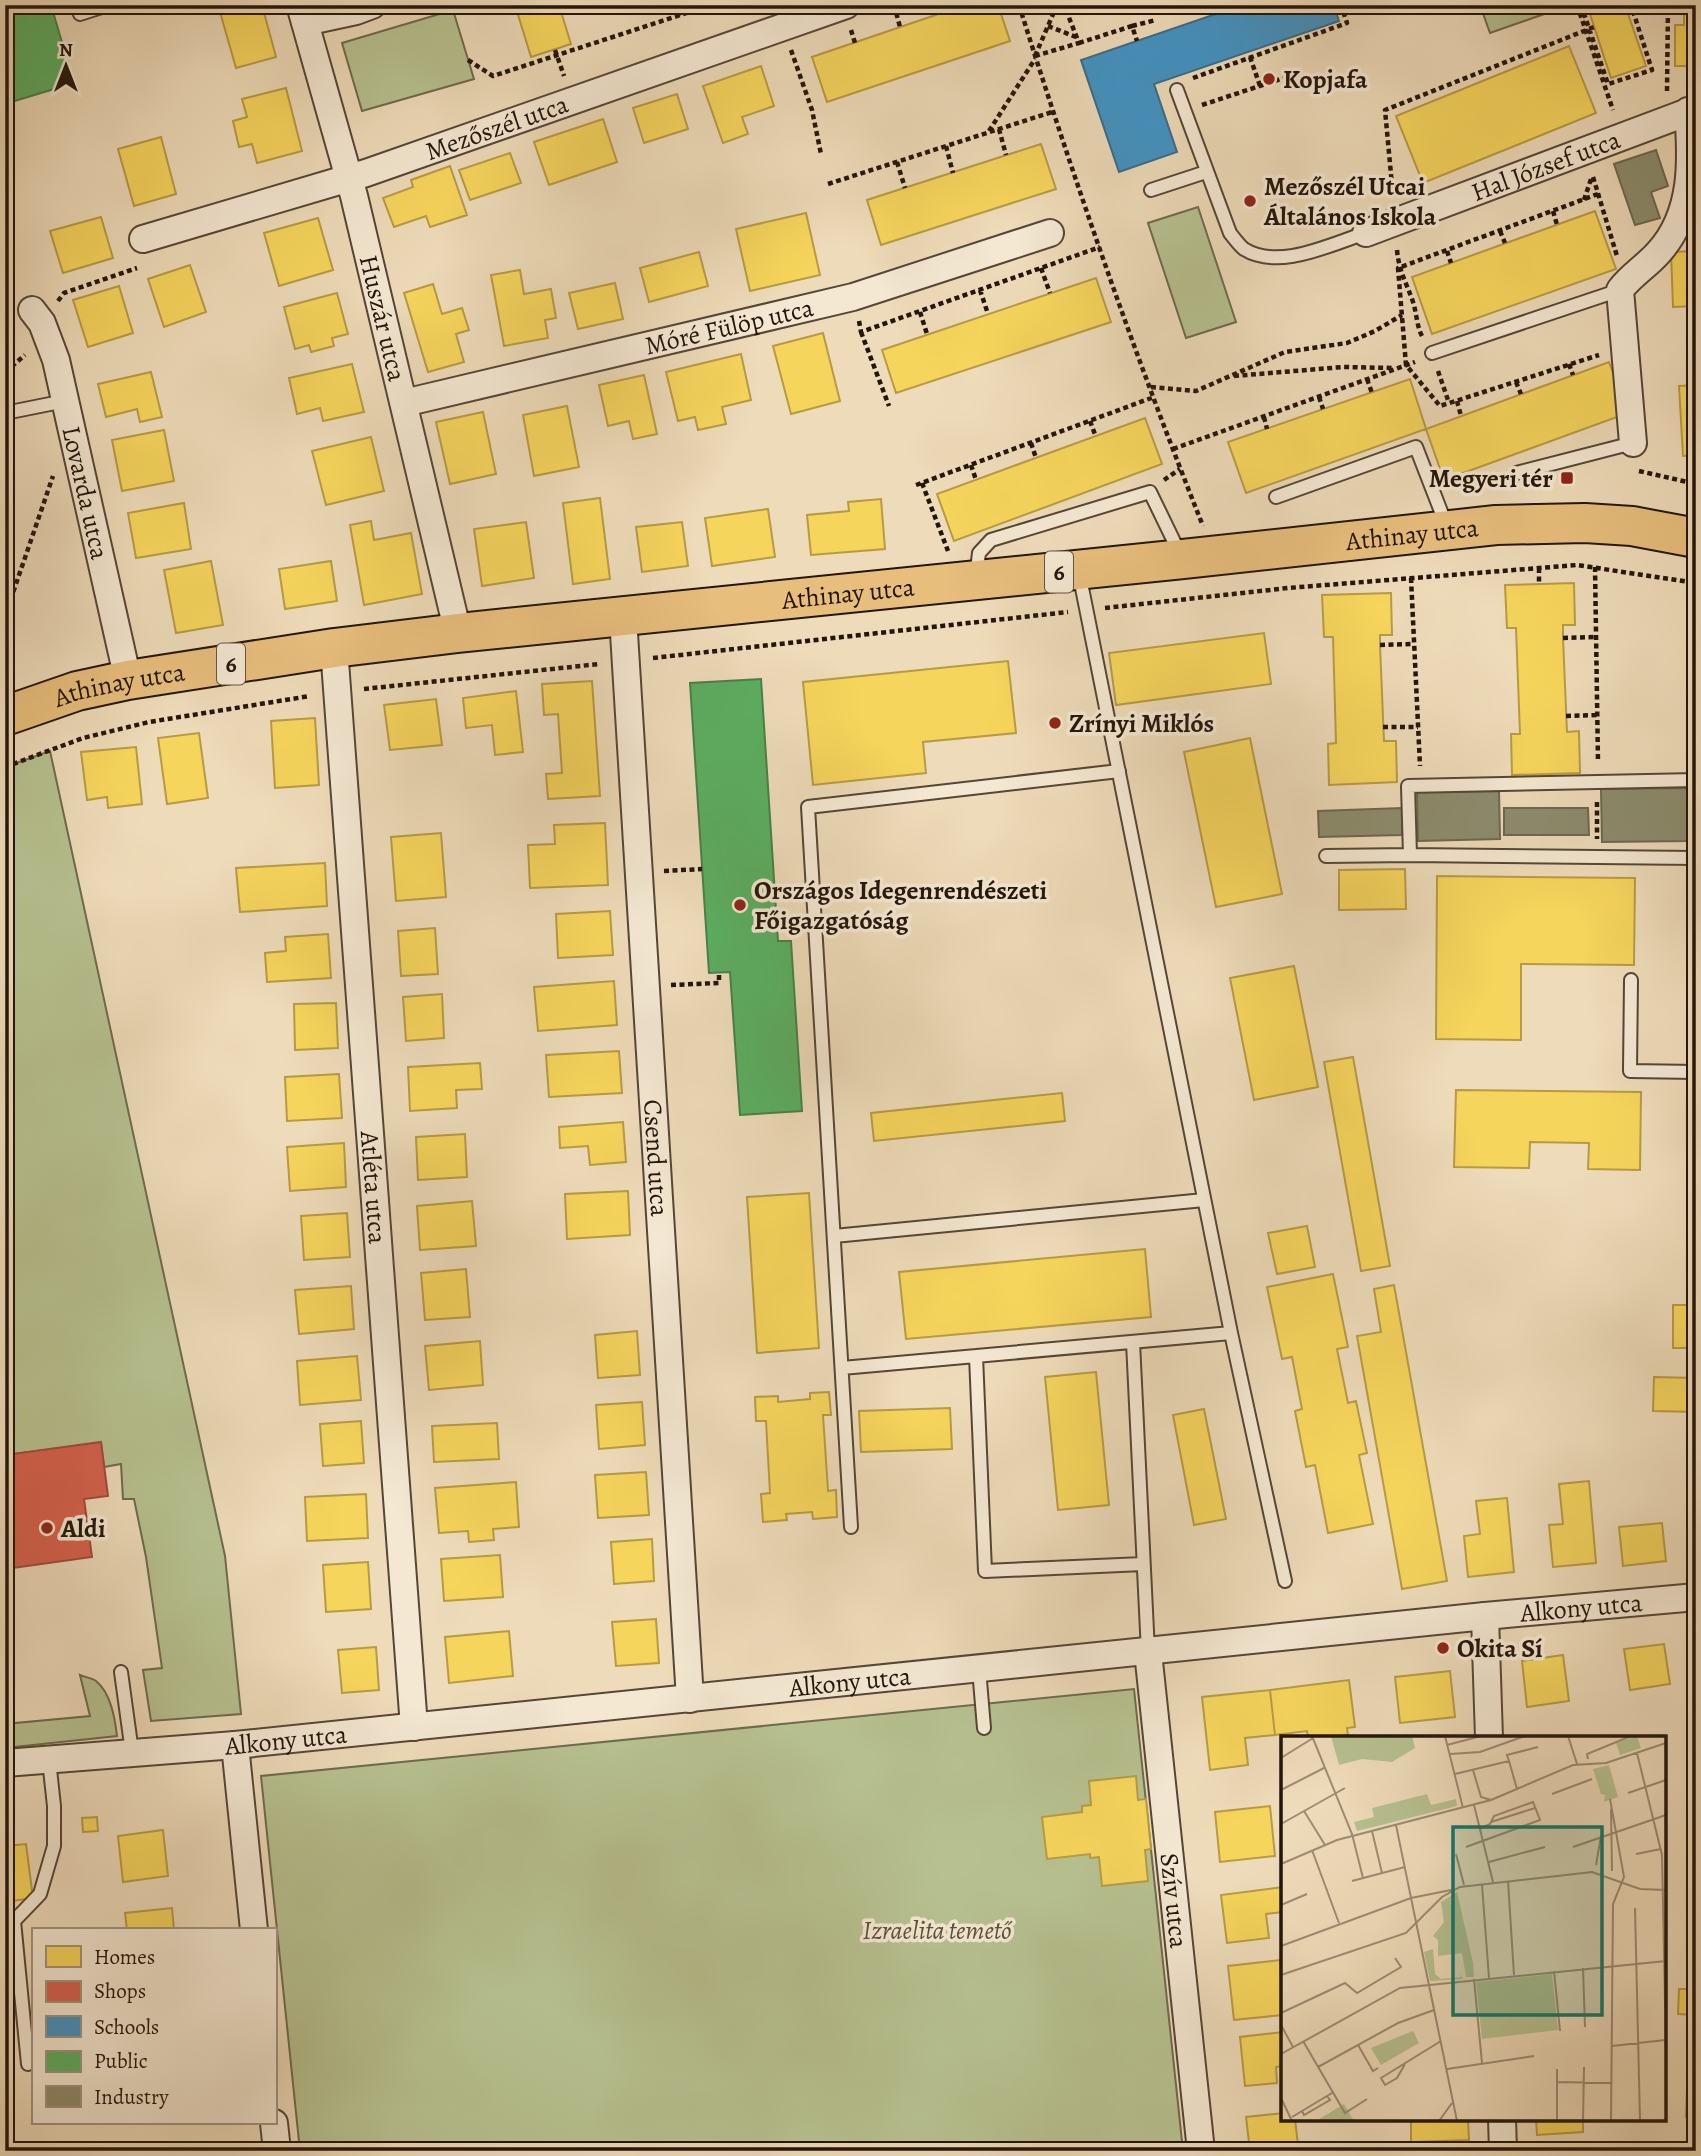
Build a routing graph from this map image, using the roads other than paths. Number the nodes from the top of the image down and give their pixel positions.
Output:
1 (108, 5) edge
2 (372, 5) edge
3 (846, 5) edge
4 (80, 14) dead end
5 (303, 14) edge
6 (1177, 90) dead end
7 (1692, 110) edge
8 (1206, 172) junction
9 (349, 177) junction
10 (1151, 190) dead end
11 (1050, 233) dead end
12 (1366, 233) joint
13 (143, 239) dead end
14 (1623, 287) junction
15 (32, 310) dead end
16 (1432, 354) dead end
17 (65, 401) junction
18 (404, 403) junction
19 (5, 413) edge
20 (1633, 443) joint
21 (1517, 473) dead end
22 (1276, 497) dead end
23 (1448, 530) junction
24 (1696, 538) edge
25 (1183, 559) junction
26 (962, 569) junction
27 (1079, 570) junction
28 (623, 617) junction
29 (458, 633) junction
30 (334, 648) junction
31 (128, 680) junction
32 (5, 716) edge
33 (1119, 771) junction
34 (1696, 780) edge
35 (1410, 855) junction
36 (1326, 856) dead end
37 (1696, 858) edge
38 (1631, 980) dead end
39 (1696, 1072) edge
40 (1205, 1200) junction
41 (834, 1236) junction
42 (1231, 1333) junction
43 (1133, 1342) junction
44 (976, 1356) junction
45 (842, 1368) junction
46 (851, 1527) dead end
47 (1143, 1564) junction
48 (1285, 1581) dead end
49 (1696, 1597) edge
50 (1485, 1616) junction
51 (1148, 1652) junction
52 (979, 1669) junction
53 (121, 1672) dead end
54 (690, 1699) junction
55 (414, 1727) junction
56 (984, 1728) dead end
57 (1489, 1736) edge
58 (235, 1745) junction
59 (132, 1752) junction
60 (48, 1760) junction
61 (5, 1763) edge
62 (254, 1928) edge
63 (28, 2064) dead end
64 (1502, 2121) edge
65 (275, 2124) edge
66 (277, 2151) edge
67 (1201, 2151) edge
68 (1503, 2151) edge

1 - 4 lane
2 - 5 street
3 - 9 street, Mezőszél utca
5 - 9 street, Huszár utca
6 - 8 lane
7 - 12 street, Hal József utca
7 - 14 street, Hal József utca
8 - 10 lane
8 - 12 lane
9 - 13 street, Mezőszél utca
9 - 18 street, Huszár utca
11 - 18 street, Móré Fülöp utca
14 - 16 lane
14 - 20 street
15 - 17 street, Lovarda utca
17 - 19 lane
17 - 31 street, Lovarda utca
18 - 29 street, Huszár utca
20 - 21 lane
22 - 23 lane
23 - 24 main road, Athinay utca / 6
23 - 25 main road, Athinay utca / 6
25 - 26 lane
25 - 27 main road, Athinay utca / 6
26 - 27 main road, Athinay utca / 6
26 - 28 main road, Athinay utca / 6
27 - 33 lane
28 - 29 main road, Athinay utca / 6
28 - 54 street, Csend utca
29 - 30 main road, Athinay utca / 6
30 - 31 main road, Athinay utca / 6
30 - 55 street, Atléta utca
31 - 32 main road, Athinay utca / 6
33 - 40 lane
33 - 41 lane
34 - 35 lane
35 - 36 lane
35 - 37 lane
38 - 39 lane
40 - 41 lane
40 - 42 lane
41 - 45 lane
42 - 43 lane
42 - 48 lane
43 - 44 lane
43 - 47 lane
44 - 45 lane
44 - 47 lane
45 - 46 lane
47 - 51 lane
49 - 50 street, Alkony utca
50 - 51 street, Alkony utca
50 - 57 street
51 - 52 street, Alkony utca
51 - 67 street, Szív utca
52 - 54 street, Alkony utca
52 - 56 lane
53 - 59 lane
54 - 55 street, Alkony utca
55 - 58 street, Alkony utca
58 - 59 street, Alkony utca
58 - 62 street
59 - 60 street, Alkony utca
60 - 61 street, Alkony utca
60 - 63 lane
64 - 68 street
65 - 66 street

